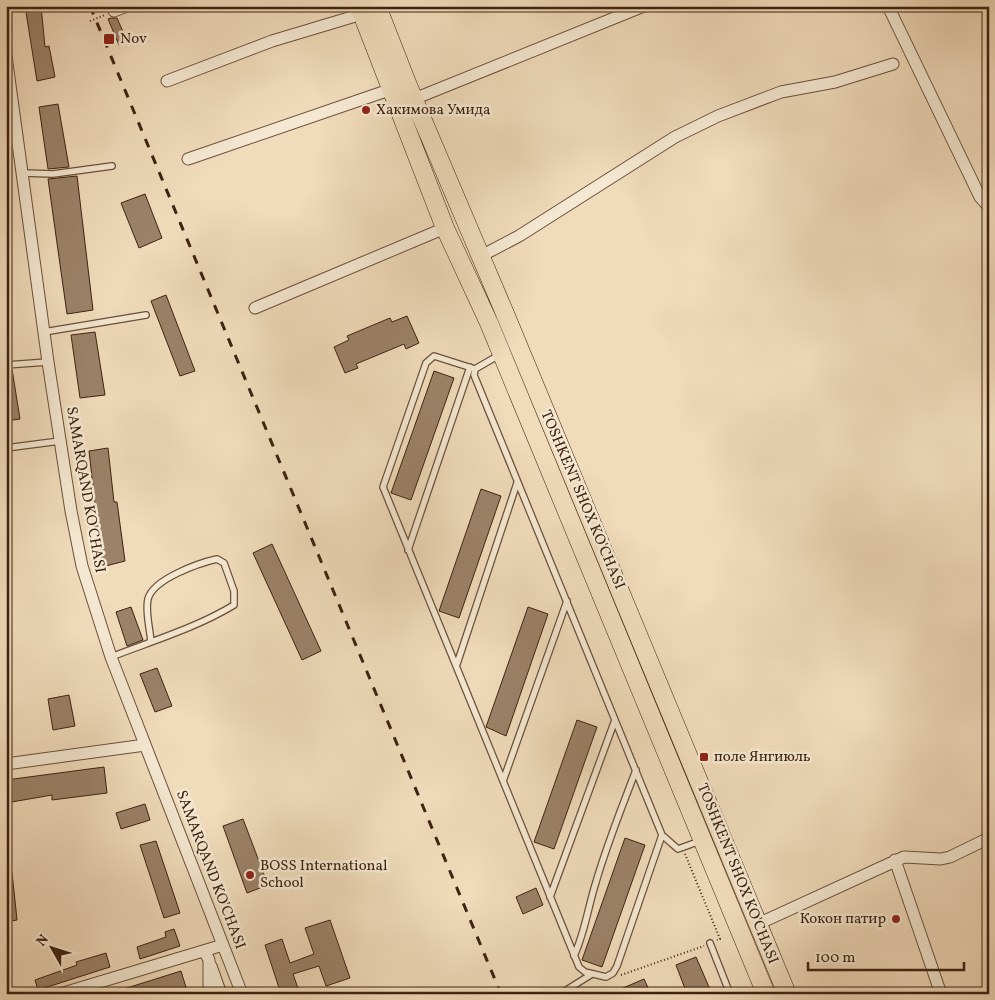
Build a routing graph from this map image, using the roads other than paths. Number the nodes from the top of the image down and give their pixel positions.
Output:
1 (644, 6) edge
2 (888, 6) edge
3 (366, 9) edge
4 (6, 56) edge
5 (893, 64) dead end
6 (167, 81) dead end
7 (392, 88) junction
8 (414, 99) junction
9 (12, 129) edge
10 (188, 159) dead end
11 (112, 166) dead end
12 (23, 173) junction
13 (989, 208) edge
14 (445, 228) junction
15 (481, 256) junction
16 (255, 308) dead end
17 (146, 315) dead end
18 (506, 316) junction
19 (489, 323) junction
20 (44, 332) junction
21 (501, 354) junction
22 (48, 362) junction
23 (6, 365) edge
24 (472, 368) junction
25 (60, 441) junction
26 (6, 448) edge
27 (518, 483) junction
28 (408, 550) junction
29 (567, 601) junction
30 (151, 642) junction
31 (111, 657) junction
32 (457, 664) junction
33 (615, 720) junction
34 (145, 745) junction
35 (6, 764) edge
36 (636, 770) junction
37 (503, 782) junction
38 (662, 835) junction
39 (989, 838) edge
40 (702, 840) junction
41 (895, 860) junction
42 (550, 897) junction
43 (758, 924) junction
44 (710, 944) road end
45 (223, 945) junction
46 (207, 956) junction
47 (574, 956) junction
48 (592, 974) junction
49 (764, 993) edge
50 (60, 994) edge
51 (209, 994) edge
52 (221, 994) edge
53 (242, 994) edge
54 (560, 994) edge
55 (730, 994) edge
56 (787, 994) edge
57 (941, 994) edge

1 - 8 street
2 - 13 street
3 - 6 street
3 - 7 main road, TOSHKENT SHOX KO'CHASI
3 - 8 main road, TOSHKENT SHOX KO'CHASI
4 - 9 street, SAMARQAND KO'CHASI
5 - 15 street
7 - 10 street
7 - 14 main road, TOSHKENT SHOX KO'CHASI
8 - 15 main road, TOSHKENT SHOX KO'CHASI
9 - 12 street, SAMARQAND KO'CHASI
11 - 12 lane
12 - 20 street, SAMARQAND KO'CHASI
14 - 16 street
14 - 19 main road, TOSHKENT SHOX KO'CHASI
15 - 18 main road, TOSHKENT SHOX KO'CHASI
17 - 20 lane
18 - 19 main road
18 - 43 main road, TOSHKENT SHOX KO'CHASI
19 - 21 main road, TOSHKENT SHOX KO'CHASI
20 - 22 street, SAMARQAND KO'CHASI
21 - 24 lane
21 - 40 main road, TOSHKENT SHOX KO'CHASI
22 - 23 lane
22 - 25 street, SAMARQAND KO'CHASI
24 - 27 lane
24 - 28 lane
24 - 28 lane
25 - 26 lane
25 - 31 street, SAMARQAND KO'CHASI
27 - 29 lane
27 - 32 lane
28 - 32 lane
29 - 33 lane
29 - 37 lane
30 - 30 lane
30 - 31 lane
31 - 34 street, SAMARQAND KO'CHASI
32 - 37 lane
33 - 36 lane
33 - 42 lane
34 - 35 street
34 - 45 street, SAMARQAND KO'CHASI
36 - 38 lane
36 - 47 lane
37 - 42 lane
38 - 40 lane
38 - 48 lane
39 - 41 street
40 - 49 main road, TOSHKENT SHOX KO'CHASI
41 - 43 street
41 - 57 street
42 - 47 lane
43 - 56 main road, TOSHKENT SHOX KO'CHASI
44 - 55 lane
45 - 46 street
45 - 53 street, SAMARQAND KO'CHASI
46 - 50 street
46 - 51 street
46 - 52 street
47 - 48 lane
48 - 54 lane

